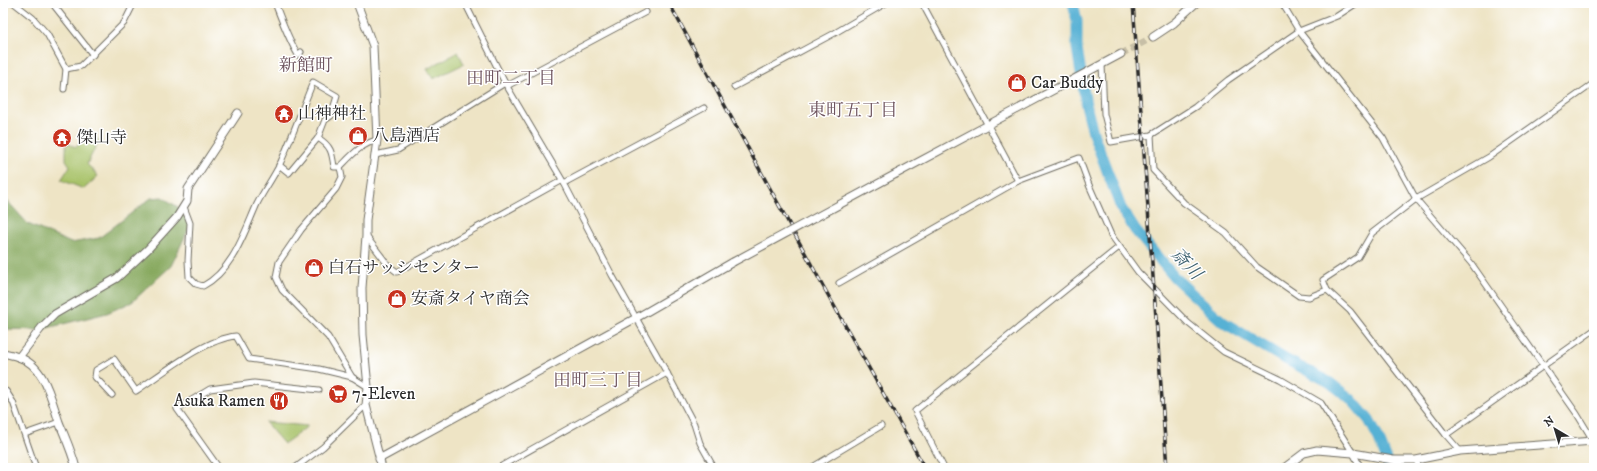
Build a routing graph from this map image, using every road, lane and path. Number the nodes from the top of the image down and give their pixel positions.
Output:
1 (14, 3) edge
2 (52, 3) edge
3 (134, 3) edge
4 (275, 3) edge
5 (357, 3) edge
6 (465, 3) edge
7 (886, 3) edge
8 (922, 3) edge
9 (1196, 3) edge
10 (1282, 3) edge
11 (1357, 3) edge
12 (646, 12) dead end
13 (1299, 31) junction
14 (1153, 37) tunnel mouth
15 (301, 52) dead end
16 (1121, 54) tunnel mouth
17 (93, 55) junction
18 (1100, 65) junction
19 (66, 70) junction
20 (1594, 83) edge
21 (506, 84) junction
22 (734, 87) dead end
23 (64, 89) dead end
24 (704, 108) dead end
25 (238, 113) dead end
26 (987, 124) junction
27 (1151, 135) junction
28 (318, 138) junction
29 (377, 140) junction
30 (375, 155) junction
31 (280, 165) junction
32 (340, 167) junction
33 (1018, 181) junction
34 (563, 182) junction
35 (1416, 199) junction
36 (184, 207) junction
37 (366, 236) junction
38 (1119, 247) junction
39 (839, 283) dead end
40 (1326, 290) junction
41 (636, 318) junction
42 (1594, 330) edge
43 (3, 353) edge
44 (19, 357) junction
45 (1543, 366) junction
46 (667, 373) junction
47 (352, 377) junction
48 (368, 387) junction
49 (3, 390) edge
50 (319, 390) dead end
51 (112, 395) dead end
52 (366, 405) junction
53 (59, 422) junction
54 (881, 426) dead end
55 (25, 434) junction
56 (1446, 435) junction
57 (1594, 441) edge
58 (1460, 451) junction
59 (1356, 454) junction
60 (379, 459) junction
61 (1393, 460) junction
62 (1416, 460) junction
63 (36, 468) edge
64 (76, 468) edge
65 (219, 468) edge
66 (295, 468) edge
67 (382, 468) edge
68 (498, 468) edge
69 (714, 468) edge
70 (811, 468) edge
71 (944, 468) edge
72 (1284, 468) edge
73 (1361, 468) edge
74 (1401, 468) edge
75 (1419, 468) edge

1 - 19 street
2 - 17 street
3 - 17 street
4 - 15 street
5 - 29 street
6 - 21 street
7 - 22 street
8 - 26 street
9 - 14 street
10 - 13 street
11 - 13 street
12 - 21 street
13 - 27 street
13 - 35 street
16 - 18 street
17 - 19 street
18 - 26 street
18 - 27 street
19 - 23 street
20 - 35 street
21 - 30 street
21 - 34 street
24 - 34 street
25 - 36 street
26 - 33 street
26 - 41 street, bridge
27 - 40 street
28 - 31 street
28 - 31 street
28 - 32 street
29 - 30 street
29 - 32 street
30 - 37 street
31 - 36 street
32 - 47 street
33 - 38 street
33 - 39 street
34 - 37 street
34 - 41 street
35 - 40 street
35 - 45 street
36 - 44 street
37 - 48 street
38 - 59 street
38 - 71 street
40 - 56 street
41 - 46 street
41 - 60 street
42 - 45 street
43 - 44 street
44 - 53 street
45 - 56 street
45 - 57 street
46 - 68 street
46 - 69 street
47 - 48 street
47 - 51 street
48 - 52 street
49 - 55 street
50 - 65 street
52 - 60 street
52 - 66 street
53 - 55 street
53 - 64 street
54 - 70 street
55 - 63 street
56 - 58 street
57 - 58 street
58 - 62 street
59 - 61 street
59 - 72 street
59 - 73 street
60 - 67 street
61 - 62 street
61 - 74 street
62 - 75 street

